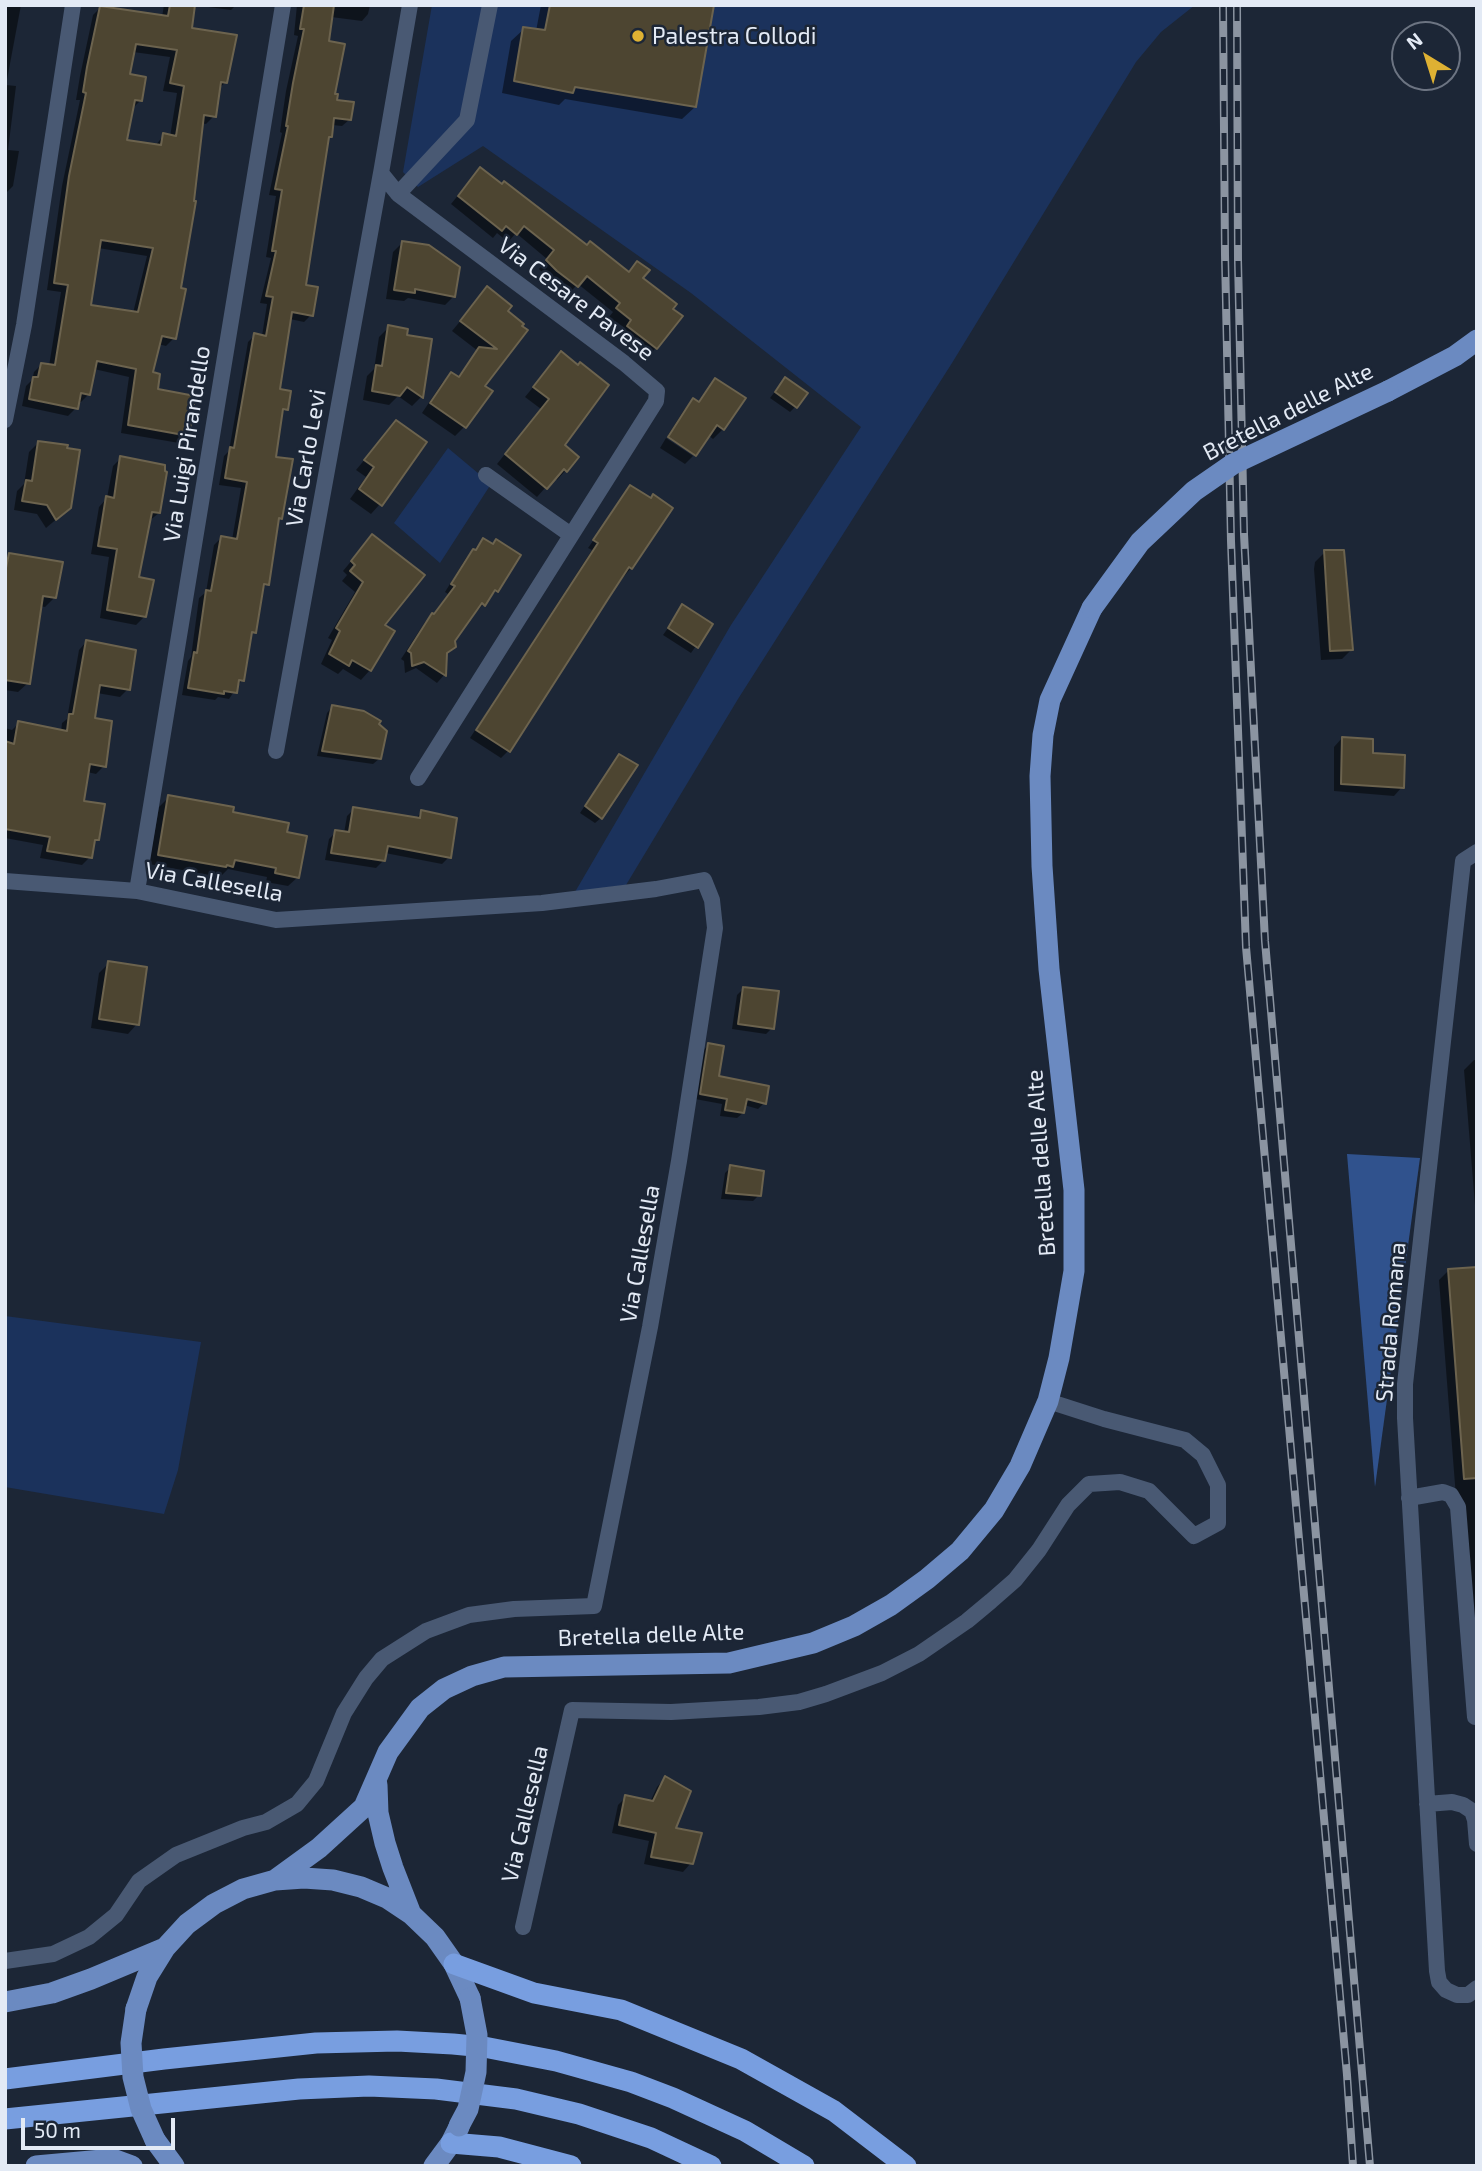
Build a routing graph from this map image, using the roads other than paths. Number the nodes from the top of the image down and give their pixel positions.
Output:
1 (74, 5) edge
2 (283, 5) edge
3 (410, 5) edge
4 (490, 5) edge
5 (381, 173) junction
6 (398, 194) junction
7 (1477, 340) edge
8 (5, 420) edge
9 (486, 475) dead end
10 (571, 535) junction
11 (276, 751) dead end
12 (418, 778) dead end
13 (1477, 852) edge
14 (5, 881) edge
15 (137, 891) junction
16 (1048, 1401) junction
17 (1409, 1497) junction
18 (1475, 1717) dead end
19 (377, 1780) junction
20 (1427, 1804) junction
21 (1477, 1844) edge
22 (275, 1880) junction
23 (411, 1914) junction
24 (523, 1927) dead end
25 (164, 1948) junction
26 (5, 1961) edge
27 (454, 1964) junction
28 (1477, 1988) edge
29 (5, 2002) edge
30 (5, 2079) edge
31 (5, 2119) edge
32 (455, 2134) junction
33 (36, 2166) edge
34 (132, 2166) edge
35 (174, 2166) edge
36 (434, 2166) edge
37 (571, 2166) edge
38 (711, 2166) edge
39 (804, 2166) edge
40 (906, 2166) edge

1 - 8 street
2 - 15 street, Via Luigi Pirandello
3 - 5 street, Via Carlo Levi
4 - 6 street
5 - 6 street
5 - 11 street, Via Carlo Levi
6 - 10 street, Via Cesare Pavese
7 - 16 main road, Bretella delle Alte, bridge
9 - 10 street
10 - 12 street, Via Cesare Pavese
13 - 17 street, Strada Romana
14 - 15 street, Via Callesella
15 - 26 street, Via Callesella
16 - 19 main road, Bretella delle Alte
16 - 24 street, Via Callesella
17 - 18 street
17 - 20 street, Strada Romana
19 - 22 main road, Bretella delle Alte
19 - 23 main road, Bretella delle Alte
20 - 21 street
20 - 28 street, Strada Romana
22 - 23 main road
22 - 25 main road
23 - 27 main road
25 - 29 main road
25 - 35 main road, bridge
27 - 32 main road, bridge
27 - 40 highway
30 - 39 highway
31 - 38 highway
32 - 36 main road
32 - 37 highway
33 - 34 main road

